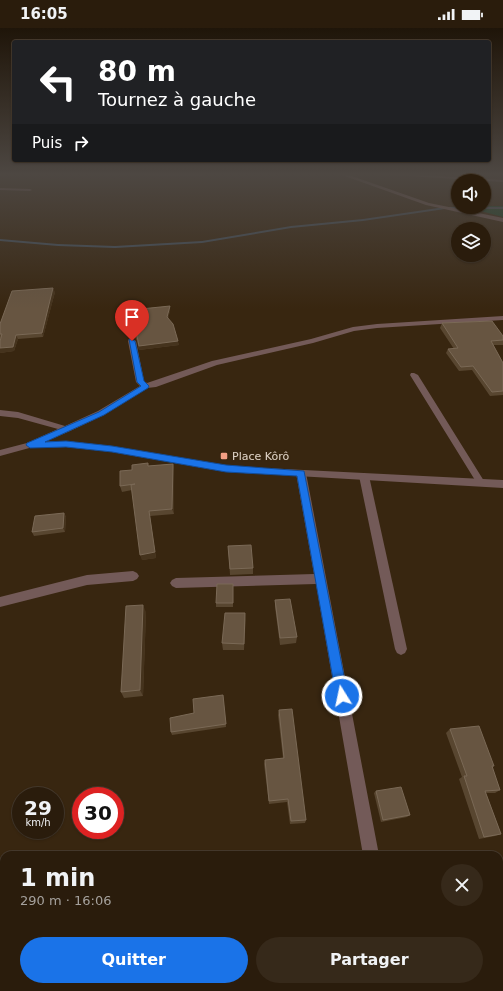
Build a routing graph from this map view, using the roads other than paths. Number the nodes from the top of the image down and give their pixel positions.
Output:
1 (503, 318) edge
2 (132, 341) dead end
3 (414, 375) dead end
4 (145, 386) junction
5 (0, 413) edge
6 (67, 429) junction
7 (30, 445) junction
8 (0, 453) edge
9 (301, 473) junction
10 (364, 476) junction
11 (481, 483) junction
12 (503, 484) edge
13 (133, 576) dead end
14 (320, 579) junction
15 (176, 584) dead end
16 (0, 602) edge
17 (400, 649) dead end
18 (370, 851) edge

1 - 4 street
2 - 4 street
3 - 11 street
4 - 6 street
5 - 6 street
6 - 7 street
7 - 8 street
7 - 9 street
9 - 10 street
9 - 14 street
10 - 11 street
10 - 17 street
11 - 12 street
13 - 16 street
14 - 15 street
14 - 18 street

